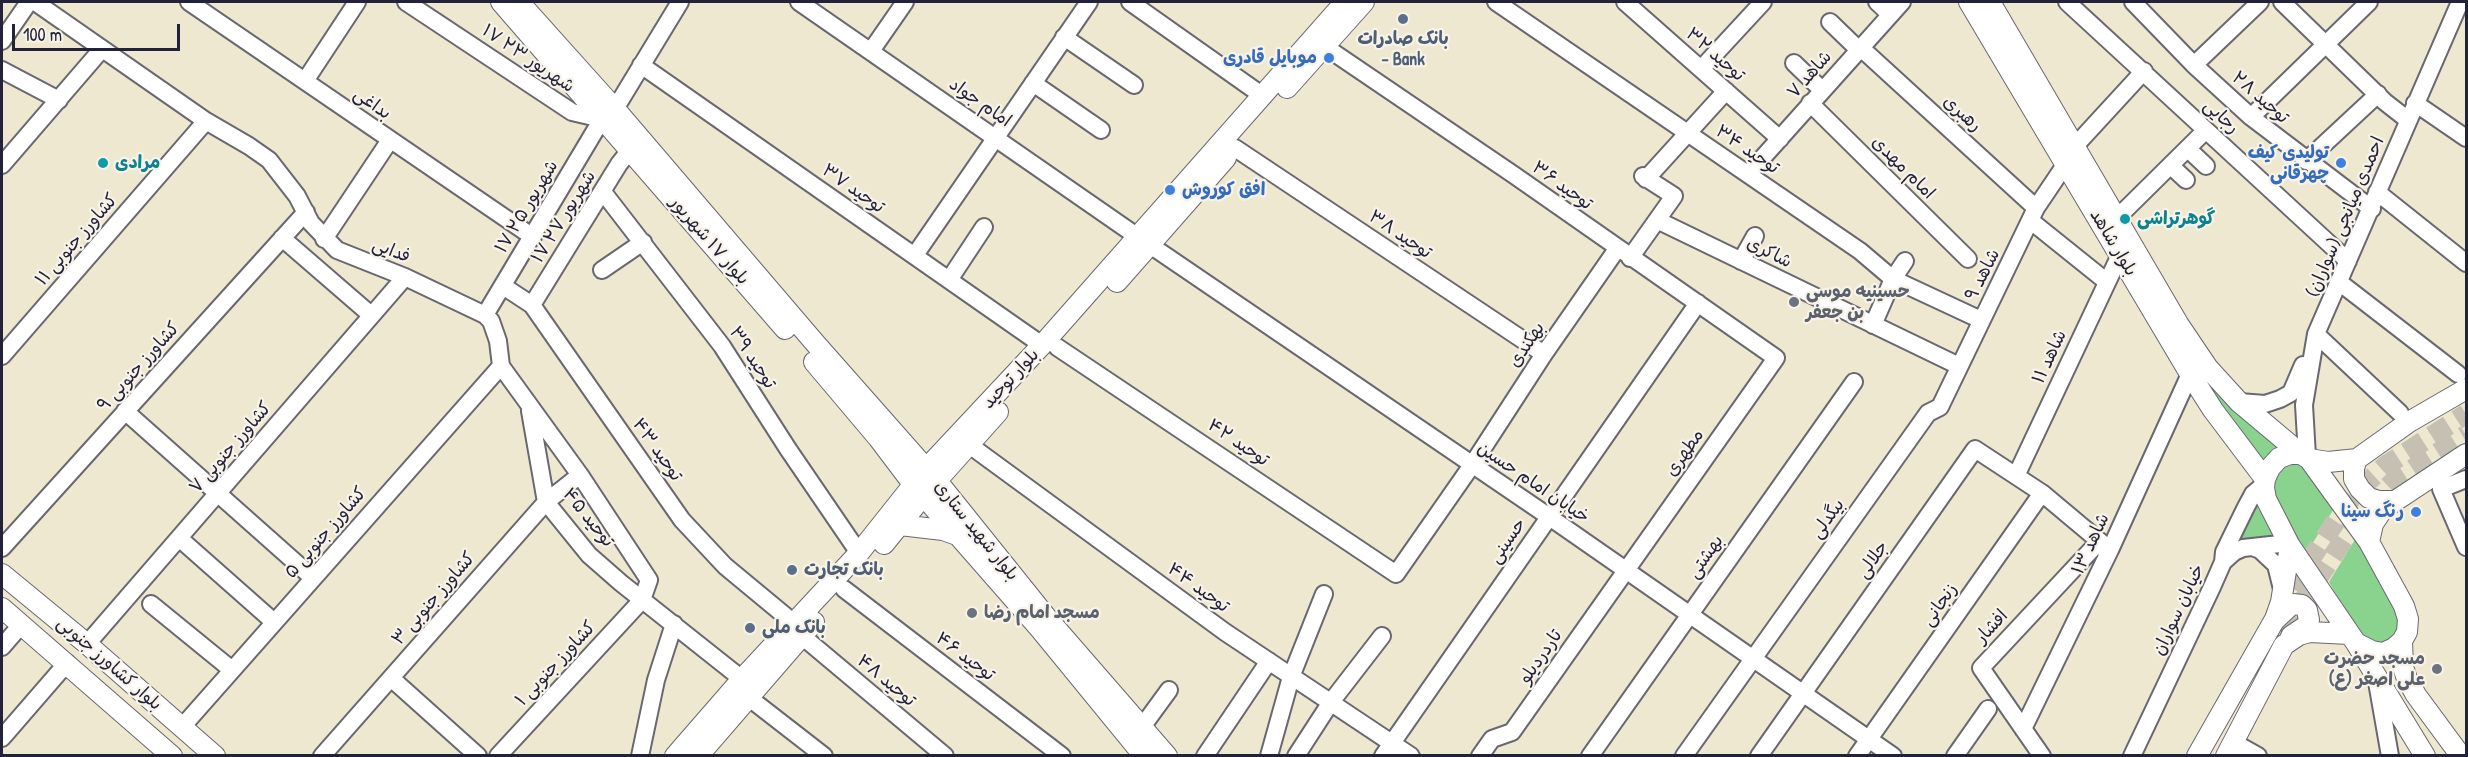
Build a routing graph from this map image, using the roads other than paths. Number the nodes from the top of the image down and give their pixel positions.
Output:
1 (29, 2) edge
2 (35, 2) edge
3 (189, 2) edge
4 (357, 2) edge
5 (406, 2) edge
6 (501, 2) edge
7 (519, 2) edge
8 (680, 2) edge
9 (799, 2) edge
10 (905, 2) edge
11 (1089, 2) edge
12 (1130, 2) edge
13 (1345, 2) edge
14 (1364, 2) edge
15 (1496, 2) edge
16 (1627, 2) edge
17 (1763, 2) edge
18 (1877, 2) edge
19 (1902, 2) edge
20 (1969, 2) edge
21 (1990, 2) edge
22 (2067, 2) edge
23 (2133, 2) edge
24 (2260, 2) edge
25 (2282, 2) edge
26 (2370, 2) edge
27 (2460, 2) edge
28 (1890, 14) junction
29 (1830, 22) dead end
30 (1064, 37) junction
31 (2, 41) edge
32 (2325, 45) junction
33 (1324, 46) junction
34 (102, 49) junction
35 (1860, 49) junction
36 (871, 51) junction
37 (1794, 63) dead end
38 (641, 65) junction
39 (2194, 65) junction
40 (1701, 69) junction
41 (2, 70) edge
42 (2144, 71) junction
43 (305, 81) junction
44 (1033, 83) junction
45 (1134, 85) dead end
46 (1822, 90) junction
47 (1726, 91) junction
48 (2378, 94) junction
49 (1263, 96) junction
50 (59, 100) junction
51 (2415, 103) junction
52 (1810, 104) junction
53 (609, 114) junction
54 (2251, 117) junction
55 (2408, 120) junction
56 (206, 121) junction
57 (1101, 130) dead end
58 (2206, 130) junction
59 (1687, 132) junction
60 (996, 137) junction
61 (2466, 138) edge
62 (1780, 139) junction
63 (390, 140) junction
64 (2076, 146) junction
65 (1235, 148) junction
66 (2188, 149) junction
67 (630, 150) junction
68 (2306, 161) junction
69 (2, 165) edge
70 (2065, 165) junction
71 (2171, 166) junction
72 (2206, 166) dead end
73 (1748, 174) junction
74 (2186, 180) dead end
75 (603, 192) junction
76 (2377, 192) junction
77 (2372, 209) junction
78 (306, 212) junction
79 (2034, 215) junction
80 (2118, 218) junction
81 (1659, 221) junction
82 (984, 227) dead end
83 (1755, 236) dead end
84 (533, 237) junction
85 (282, 238) junction
86 (324, 239) junction
87 (1144, 241) junction
88 (643, 242) junction
89 (1623, 253) junction
90 (915, 255) junction
91 (2120, 255) junction
92 (1968, 259) dead end
93 (1741, 261) junction
94 (1905, 261) dead end
95 (2348, 261) junction
96 (2466, 263) edge
97 (602, 270) dead end
98 (405, 277) junction
99 (1893, 279) junction
100 (949, 280) junction
101 (2107, 282) junction
102 (2339, 282) junction
103 (502, 286) junction
104 (1698, 303) junction
105 (532, 305) junction
106 (371, 315) junction
107 (484, 315) junction
108 (1981, 320) junction
109 (1873, 325) junction
110 (2316, 334) junction
111 (1050, 346) junction
112 (1544, 354) junction
113 (2, 356) edge
114 (1776, 358) joint
115 (501, 366) junction
116 (1959, 366) junction
117 (2190, 374) junction
118 (2462, 381) edge
119 (1854, 382) dead end
120 (2239, 402) junction
121 (530, 407) junction
122 (1940, 407) joint
123 (125, 411) junction
124 (2400, 413) dead end
125 (890, 441) junction
126 (957, 450) junction
127 (2466, 454) edge
128 (2306, 456) junction
129 (2357, 459) junction
130 (1472, 465) junction
131 (580, 475) junction
132 (2016, 476) junction
133 (2466, 479) edge
134 (2265, 482) junction
135 (924, 483) junction
136 (2042, 492) junction
137 (216, 494) junction
138 (2393, 501) junction
139 (546, 502) junction
140 (957, 508) junction
141 (1548, 516) junction
142 (896, 519) junction
143 (957, 534) junction
144 (179, 538) junction
145 (2369, 542) junction
146 (2290, 545) junction
147 (2252, 547) junction
148 (2466, 547) edge
149 (2, 548) edge
150 (2110, 550) junction
151 (860, 553) junction
152 (2223, 562) junction
153 (1626, 571) junction
154 (2, 574) edge
155 (1396, 574) joint
156 (313, 578) junction
157 (844, 589) junction
158 (2283, 591) junction
159 (1324, 594) dead end
160 (642, 600) junction
161 (151, 604) dead end
162 (2, 608) edge
163 (1689, 615) junction
164 (2275, 619) junction
165 (274, 622) junction
166 (674, 624) junction
167 (21, 625) junction
168 (798, 630) junction
169 (1382, 636) dead end
170 (2352, 638) junction
171 (2402, 641) junction
172 (87, 644) junction
173 (2284, 645) junction
174 (2, 647) edge
175 (1753, 658) junction
176 (1269, 662) junction
177 (67, 663) junction
178 (232, 670) junction
179 (2375, 672) junction
180 (1291, 677) junction
181 (391, 678) junction
182 (745, 688) junction
183 (1169, 690) dead end
184 (1802, 694) junction
185 (1331, 702) junction
186 (1988, 709) dead end
187 (182, 727) junction
188 (1142, 727) junction
189 (2023, 729) junction
190 (2, 738) edge
191 (1869, 740) junction
192 (1388, 749) edge
193 (2229, 749) edge
194 (162, 752) edge
195 (326, 754) edge
196 (823, 755) edge
197 (214, 756) edge
198 (478, 756) edge
199 (498, 756) edge
200 (640, 756) edge
201 (675, 756) edge
202 (698, 756) edge
203 (945, 756) edge
204 (1062, 756) edge
205 (1144, 756) edge
206 (1167, 756) edge
207 (1204, 756) edge
208 (1269, 756) edge
209 (1296, 756) edge
210 (1411, 756) edge
211 (1480, 756) edge
212 (1590, 756) edge
213 (1684, 756) edge
214 (1760, 756) edge
215 (1857, 756) edge
216 (1893, 756) edge
217 (1955, 756) edge
218 (2042, 756) edge
219 (2132, 756) edge
220 (2197, 756) edge
221 (2259, 756) edge
222 (2390, 756) edge
223 (2425, 756) edge
224 (2461, 756) edge

1 - 31 street
2 - 34 street, فدایی
3 - 43 street, بداغی
4 - 43 street
5 - 53 street, ۱۷ شهریور ۲۳
6 - 53 main road, بلوار ۱۷ شهریور
7 - 53 main road, بلوار ۱۷ شهریور
8 - 38 street, ۱۷ شهریور ۲۵
9 - 36 street, امام جواد
10 - 36 street
11 - 30 street
12 - 49 street
13 - 49 main road, بلوار توحید
14 - 33 main road, بلوار توحید
15 - 59 street, توحید ۳۴
16 - 40 street, توحید ۳۲
17 - 40 street
18 - 28 street
19 - 28 street, شاهد ۷
20 - 70 main road, بلوار شاهد
21 - 64 main road, بلوار شاهد
22 - 42 street, رجایی
23 - 39 street, توحید ۲۸
24 - 39 street
25 - 32 street
26 - 32 street
27 - 51 street, احمدی میانجی (سواران)
28 - 35 street, شاهد ۷
29 - 35 street, رهبری
30 - 44 street
30 - 45 street
32 - 48 street
32 - 54 street
33 - 65 main road, بلوار توحید
33 - 89 street, توحید ۳۶
34 - 50 street
34 - 56 street, فدایی
35 - 46 street, شاهد ۷
35 - 79 street, رهبری
36 - 60 street, امام جواد
37 - 46 street
38 - 53 street, ۱۷ شهریور ۲۵
38 - 90 street, توحید ۳۷
39 - 54 street, توحید ۲۸
40 - 47 street, توحید ۳۲
41 - 50 street
42 - 58 street, رجایی
42 - 64 street
43 - 63 street, بداغی
44 - 57 street
44 - 60 street
46 - 52 street, شاهد ۷
47 - 59 street
47 - 62 street, توحید ۳۲
48 - 55 street
48 - 68 street
49 - 87 main road, بلوار توحید
50 - 69 street
51 - 55 street, احمدی میانجی (سواران)
51 - 61 street
52 - 62 street, شاهد ۷
52 - 92 street, امام مهدی
53 - 67 main road, بلوار ۱۷ شهریور
53 - 84 street, ۱۷ شهریور ۲۵
53 - 125 main road, بلوار ۱۷ شهریور
54 - 68 street, توحید ۲۸
55 - 76 street, احمدی میانجی (سواران)
56 - 78 street, فدایی
56 - 113 street, کشاورز جنوبی ۱۱
58 - 66 street
58 - 95 street, رجایی
59 - 73 street, توحید ۳۴
59 - 81 street, بهکندی
60 - 87 street, امام جواد
60 - 90 street
62 - 73 street, شاهد ۷
63 - 84 street, بداغی
63 - 86 street
64 - 80 main road, بلوار شاهد
65 - 87 main road, بلوار توحید
65 - 112 street, توحید ۳۸
66 - 71 street
66 - 72 street
67 - 75 street, ۱۷ شهریور ۲۷
67 - 125 main road, بلوار ۱۷ شهریور
68 - 77 street, توحید ۲۸
70 - 79 street, شاهد ۹
70 - 91 main road, بلوار شاهد
71 - 74 street
71 - 80 street
73 - 99 street, توحید ۳۴
75 - 88 street, توحید ۳۹
75 - 105 street, ۱۷ شهریور ۲۷
76 - 77 street, احمدی میانجی (سواران)
76 - 96 street
77 - 95 street, احمدی میانجی (سواران)
78 - 85 street, کشاورز جنوبی ۹
78 - 86 street, فدایی
79 - 101 street, رهبری
79 - 108 street, شاهد ۹
80 - 120 main road, بلوار شاهد
81 - 89 street, بهکندی
81 - 93 street, شاکری
82 - 100 street
83 - 93 street
84 - 103 street, ۱۷ شهریور ۲۵
85 - 106 street
85 - 123 street, کشاورز جنوبی ۹
86 - 98 street, فدایی
87 - 111 main road, بلوار توحید
87 - 130 street, خیابان امام حسین
88 - 97 street
88 - 151 street, توحید ۳۹
89 - 104 street, توحید ۳۶
89 - 112 street, بهکندی
90 - 100 street, توحید ۳۷
91 - 101 street, شاهد ۱۱
91 - 117 main road, بلوار شاهد
93 - 109 street, شاکری
94 - 99 street
95 - 102 street, احمدی میانجی (سواران)
98 - 106 street, کشاورز جنوبی ۷
98 - 107 street, فدایی
99 - 108 street, توحید ۳۴
99 - 109 street
100 - 111 street, توحید ۳۷
101 - 132 street, شاهد ۱۱
102 - 110 street, احمدی میانجی (سواران)
102 - 118 street
103 - 105 street, توحید ۴۳
103 - 107 street, ۱۷ شهریور ۲۵
104 - 114 street, توحید ۳۶
104 - 141 street, حسینی
105 - 168 street, توحید ۴۳
106 - 137 street, کشاورز جنوبی ۷
107 - 115 street
108 - 116 street, شاهد ۹
109 - 116 street, شاکری
110 - 120 street
110 - 124 street
110 - 128 street, احمدی میانجی (سواران)
111 - 126 main road, بلوار توحید
111 - 155 street, توحید ۴۲
112 - 130 street, بهکندی
114 - 153 street, مطهری
115 - 121 street
115 - 156 street, کشاورز جنوبی ۵
116 - 122 street, شاهد ۹
117 - 134 main road, بلوار شاهد
117 - 150 street, شاهد ۱۳
118 - 129 main road
119 - 163 street, بهشتی
120 - 128 main road, بلوار شاهد
121 - 131 street
121 - 139 street, توحید ۴۵
122 - 175 street, بیگدلی
123 - 137 street
123 - 149 street, کشاورز جنوبی ۹
125 - 126 main road
125 - 135 main road, بلوار ۱۷ شهریور
125 - 142 main road
126 - 135 main road, بلوار توحید
126 - 140 main road
126 - 176 street, توحید ۴۴
127 - 138 main road
128 - 129 main road
128 - 134 main road
128 - 145 main road, بلوار شاهد
129 - 138 main road
130 - 141 street, خیابان امام حسین
130 - 155 street, بهکندی
131 - 139 street, کشاورز جنوبی ۳
131 - 160 street
132 - 136 street
132 - 184 street, جلالی
133 - 148 street
134 - 146 main road
134 - 152 street, خیابان سواران
135 - 140 main road, بلوار شهید ستاری
135 - 142 main road, بلوار توحید
135 - 143 main road, بلوار شهید ستاری
136 - 150 street
136 - 191 street, زنجانی
137 - 144 street, کشاورز جنوبی ۷
137 - 156 street
138 - 145 main road
139 - 160 street, توحید ۴۵
139 - 181 street, کشاورز جنوبی ۳
140 - 188 main road, بلوار شهید ستاری
141 - 153 street, خیابان امام حسین
141 - 192 street, حسینی
142 - 143 main road
142 - 151 main road, بلوار توحید
142 - 157 main road, بلوار توحید
143 - 205 main road, بلوار شهید ستاری
144 - 165 street
144 - 172 street, کشاورز جنوبی ۷
145 - 171 main road, بلوار شاهد
146 - 147 street
146 - 158 main road
146 - 170 main road
147 - 152 street
147 - 158 street
150 - 189 street, شاهد ۱۳
150 - 189 street, افشار
151 - 168 main road, بلوار توحید
152 - 219 street, خیابان سواران
153 - 163 street, خیابان امام حسین
153 - 211 street, تاردردیلو
154 - 172 main road, بلوار کشاورز جنوبی
156 - 165 street, کشاورز جنوبی ۵
157 - 168 main road, بلوار توحید
157 - 204 street, توحید ۴۶
158 - 164 main road
159 - 180 street
160 - 166 street, توحید ۴۵
160 - 199 street, کشاورز جنوبی ۱
161 - 178 street
162 - 167 main road, بلوار کشاورز جنوبی
163 - 175 street, خیابان امام حسین
163 - 212 street, بهشتی
164 - 173 main road
164 - 220 main road
165 - 178 street, کشاورز جنوبی ۵
166 - 182 street, توحید ۴۵
166 - 200 street
167 - 174 street
167 - 177 main road, بلوار کشاورز جنوبی
168 - 182 main road, بلوار توحید
168 - 203 street, توحید ۴۸
169 - 185 street
170 - 171 main road
170 - 173 main road
170 - 179 main road
171 - 224 main road, بلوار شاهد
172 - 187 main road, بلوار کشاورز جنوبی
173 - 193 main road
175 - 184 street, خیابان امام حسین
175 - 213 street, بیگدلی
176 - 180 street, توحید ۴۴
176 - 207 street
177 - 190 street
177 - 194 main road, بلوار کشاورز جنوبی
178 - 187 street, کشاورز جنوبی ۵
179 - 222 street
179 - 223 main road
180 - 185 street, توحید ۴۴
180 - 208 street
181 - 195 street, کشاورز جنوبی ۳
181 - 198 street
182 - 196 street, توحید ۴۵
182 - 201 main road, بلوار توحید
182 - 202 main road, بلوار توحید
183 - 188 street
184 - 191 street, خیابان امام حسین
184 - 214 street, جلالی
185 - 192 street, توحید ۴۴
185 - 209 street
186 - 217 street
187 - 197 main road, بلوار کشاورز جنوبی
188 - 206 main road, بلوار شهید ستاری
189 - 218 street, افشار
191 - 215 street, زنجانی
191 - 216 street, خیابان امام حسین
192 - 210 street, توحید ۴۴
193 - 221 street

